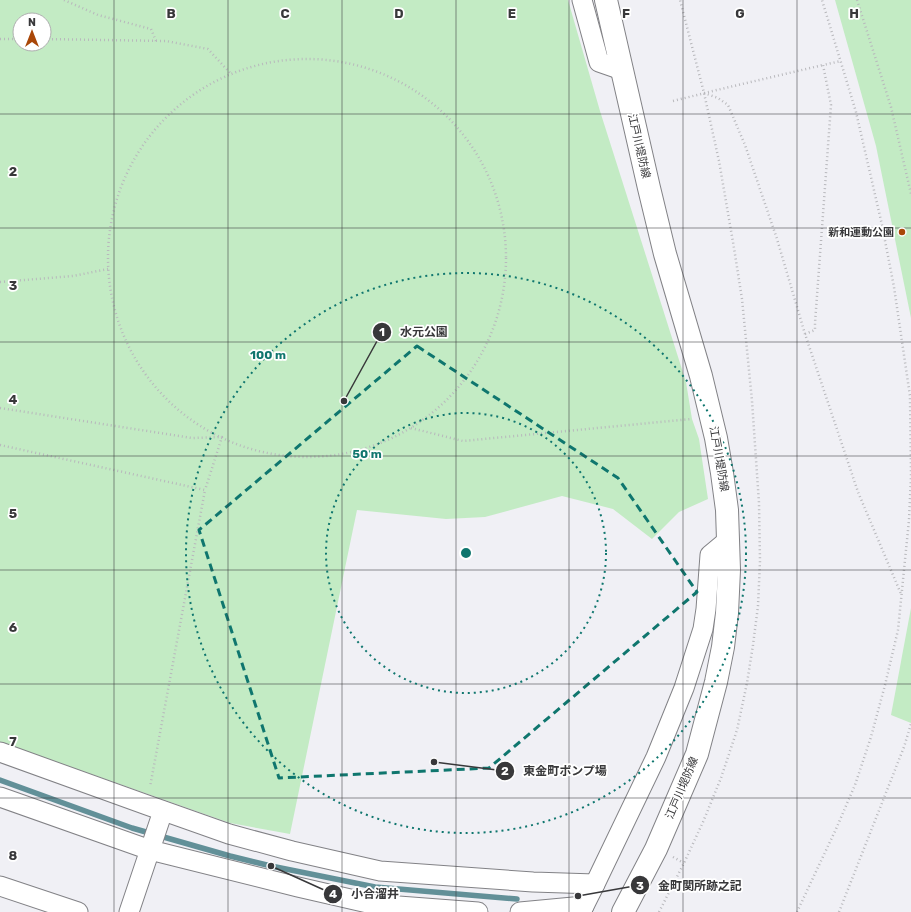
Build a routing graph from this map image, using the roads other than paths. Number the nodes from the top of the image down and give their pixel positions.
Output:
1 (582, 0) edge
2 (606, 0) edge
3 (622, 70) junction
4 (728, 540) junction
5 (0, 752) edge
6 (0, 797) edge
7 (155, 808) junction
8 (150, 850) junction
9 (595, 884) junction
10 (0, 886) edge
11 (369, 908) edge
12 (582, 909) edge
13 (78, 912) edge
14 (129, 912) edge
15 (478, 912) edge
16 (520, 912) edge
17 (623, 912) edge

1 - 3 street
2 - 3 main road, 江戸川堤防線
3 - 4 main road, 江戸川堤防線
4 - 9 street
4 - 17 main road, 江戸川堤防線
5 - 7 street
6 - 8 street
7 - 8 street
7 - 9 street
8 - 11 street
8 - 14 street
9 - 12 street
10 - 13 street
11 - 15 street
12 - 16 street

